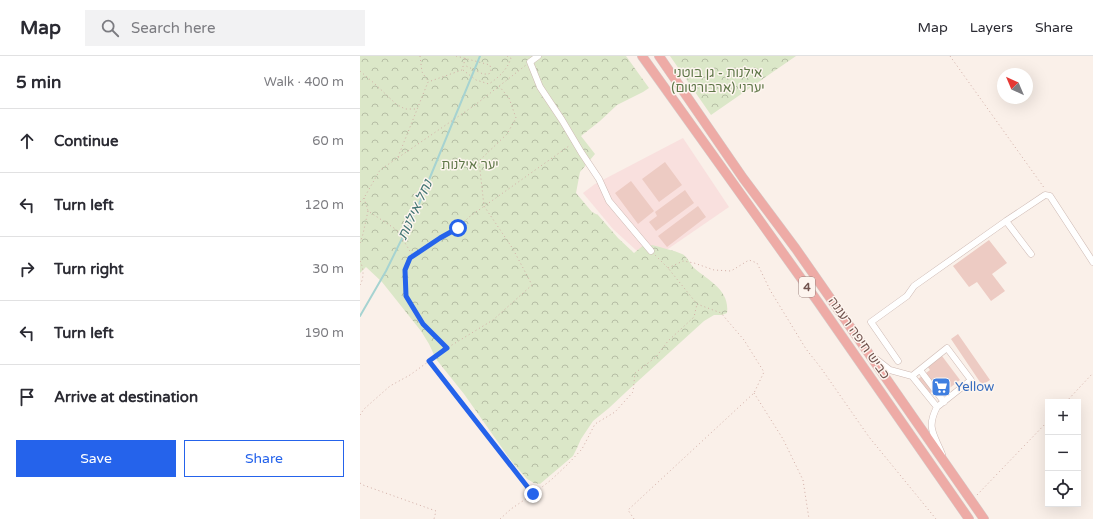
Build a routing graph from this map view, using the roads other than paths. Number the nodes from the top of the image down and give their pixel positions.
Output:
1 (538, 56) edge
2 (642, 56) edge
3 (659, 56) edge
4 (1006, 221) junction
5 (651, 251) road end
6 (1031, 254) dead end
7 (1093, 262) edge
8 (870, 354) junction
9 (898, 361) dead end
10 (920, 370) junction
11 (912, 376) junction
12 (944, 402) junction
13 (937, 407) junction
14 (947, 466) junction
15 (969, 519) edge
16 (984, 519) edge

1 - 5 street
2 - 15 highway, כביש חיפה רעננה / 4
3 - 8 highway, כביש חיפה רעננה / 4
4 - 6 street
4 - 7 street
4 - 9 street
8 - 11 street
8 - 14 highway, כביש חיפה רעננה / 4
10 - 11 street
10 - 12 street
10 - 12 street
11 - 13 street
12 - 13 street
13 - 14 street
14 - 16 highway, כביש חיפה רעננה / 4

